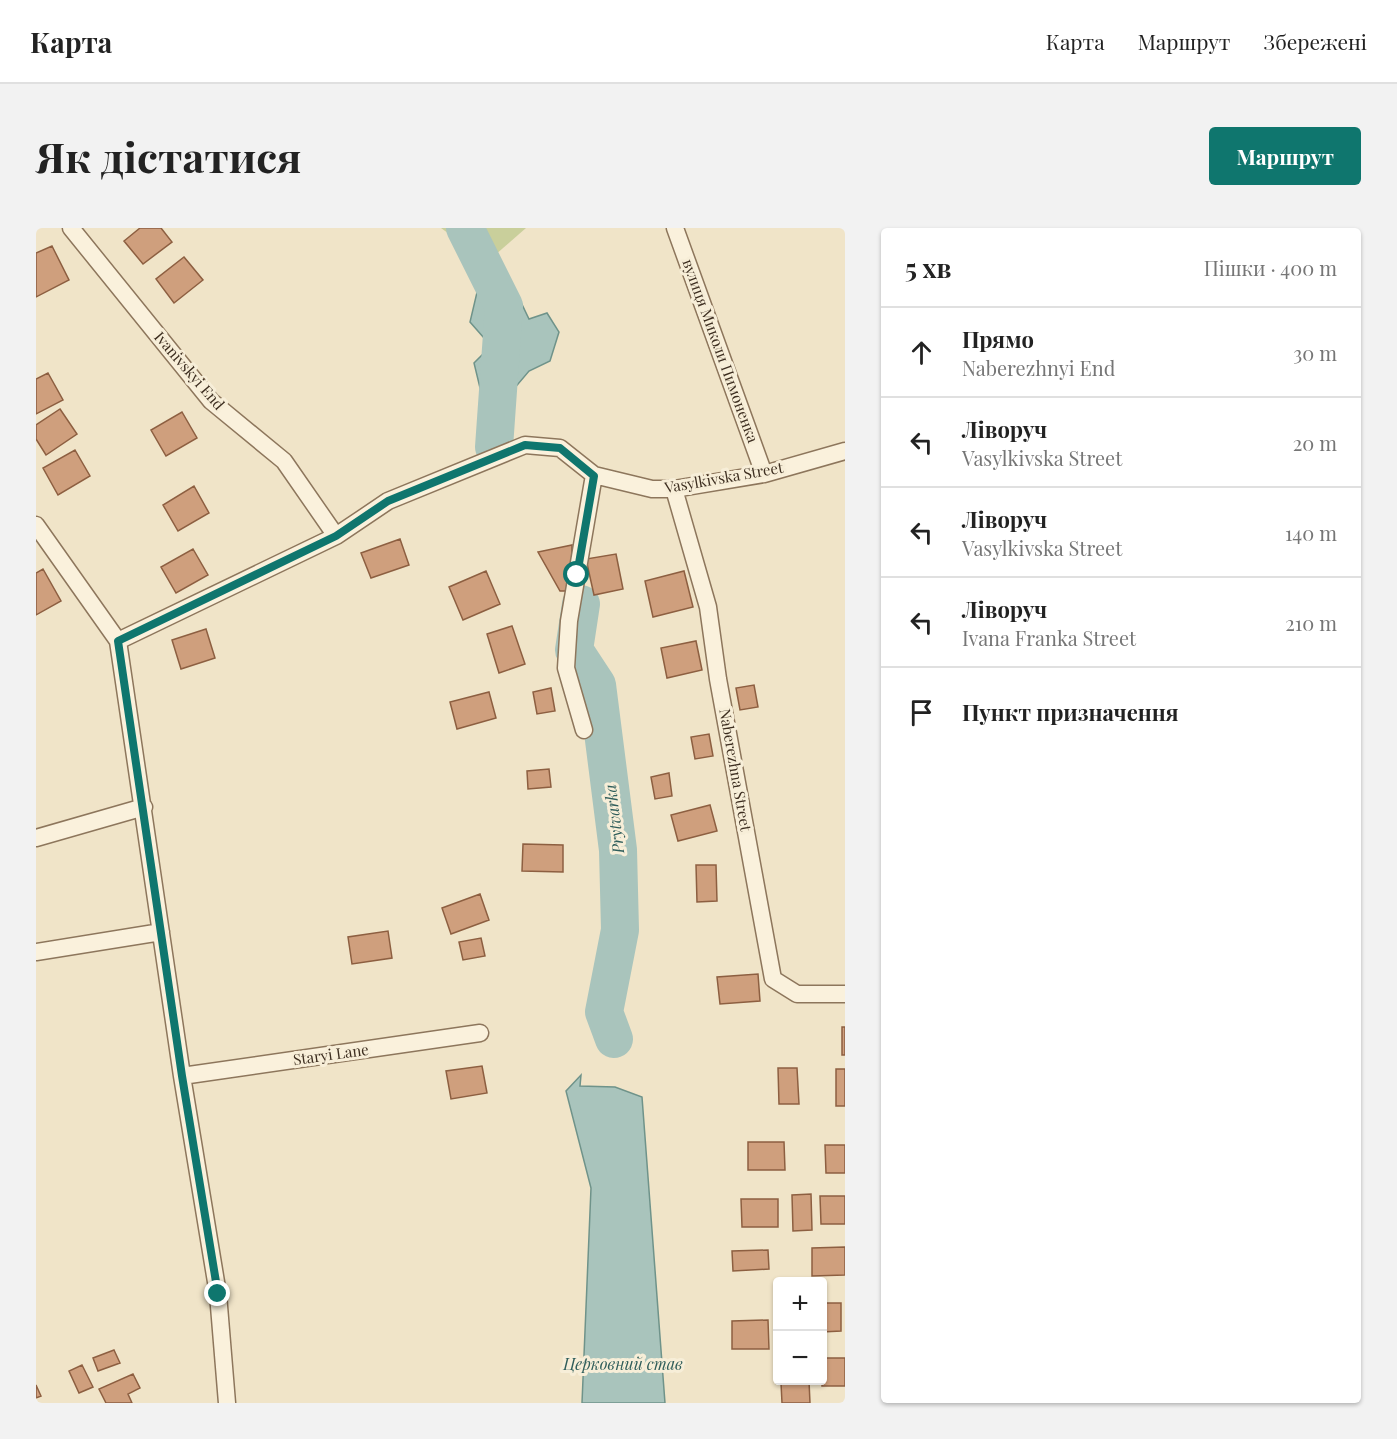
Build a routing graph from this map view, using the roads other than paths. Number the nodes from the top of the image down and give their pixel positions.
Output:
1 (71, 228) edge
2 (675, 228) edge
3 (845, 451) edge
4 (764, 474) junction
5 (594, 476) junction
6 (674, 489) junction
7 (36, 525) edge
8 (336, 536) junction
9 (118, 641) junction
10 (584, 730) dead end
11 (144, 807) junction
12 (36, 838) edge
13 (161, 932) junction
14 (36, 952) edge
15 (845, 994) edge
16 (480, 1033) dead end
17 (182, 1076) junction
18 (221, 1401) edge

1 - 8 street, Ivanivskyi End
2 - 4 street, вулиця Миколи Пимоненка
3 - 4 street, Vasylkivska Street
4 - 6 street, Vasylkivska Street
5 - 6 street, Vasylkivska Street
5 - 8 street, Vasylkivska Street
5 - 10 street
6 - 15 street, Naberezhna Street
7 - 9 street
8 - 9 street, Vasylkivska Street
9 - 11 street
11 - 12 street
11 - 13 street
13 - 14 street
13 - 17 street
16 - 17 street, Staryi Lane
17 - 18 street

